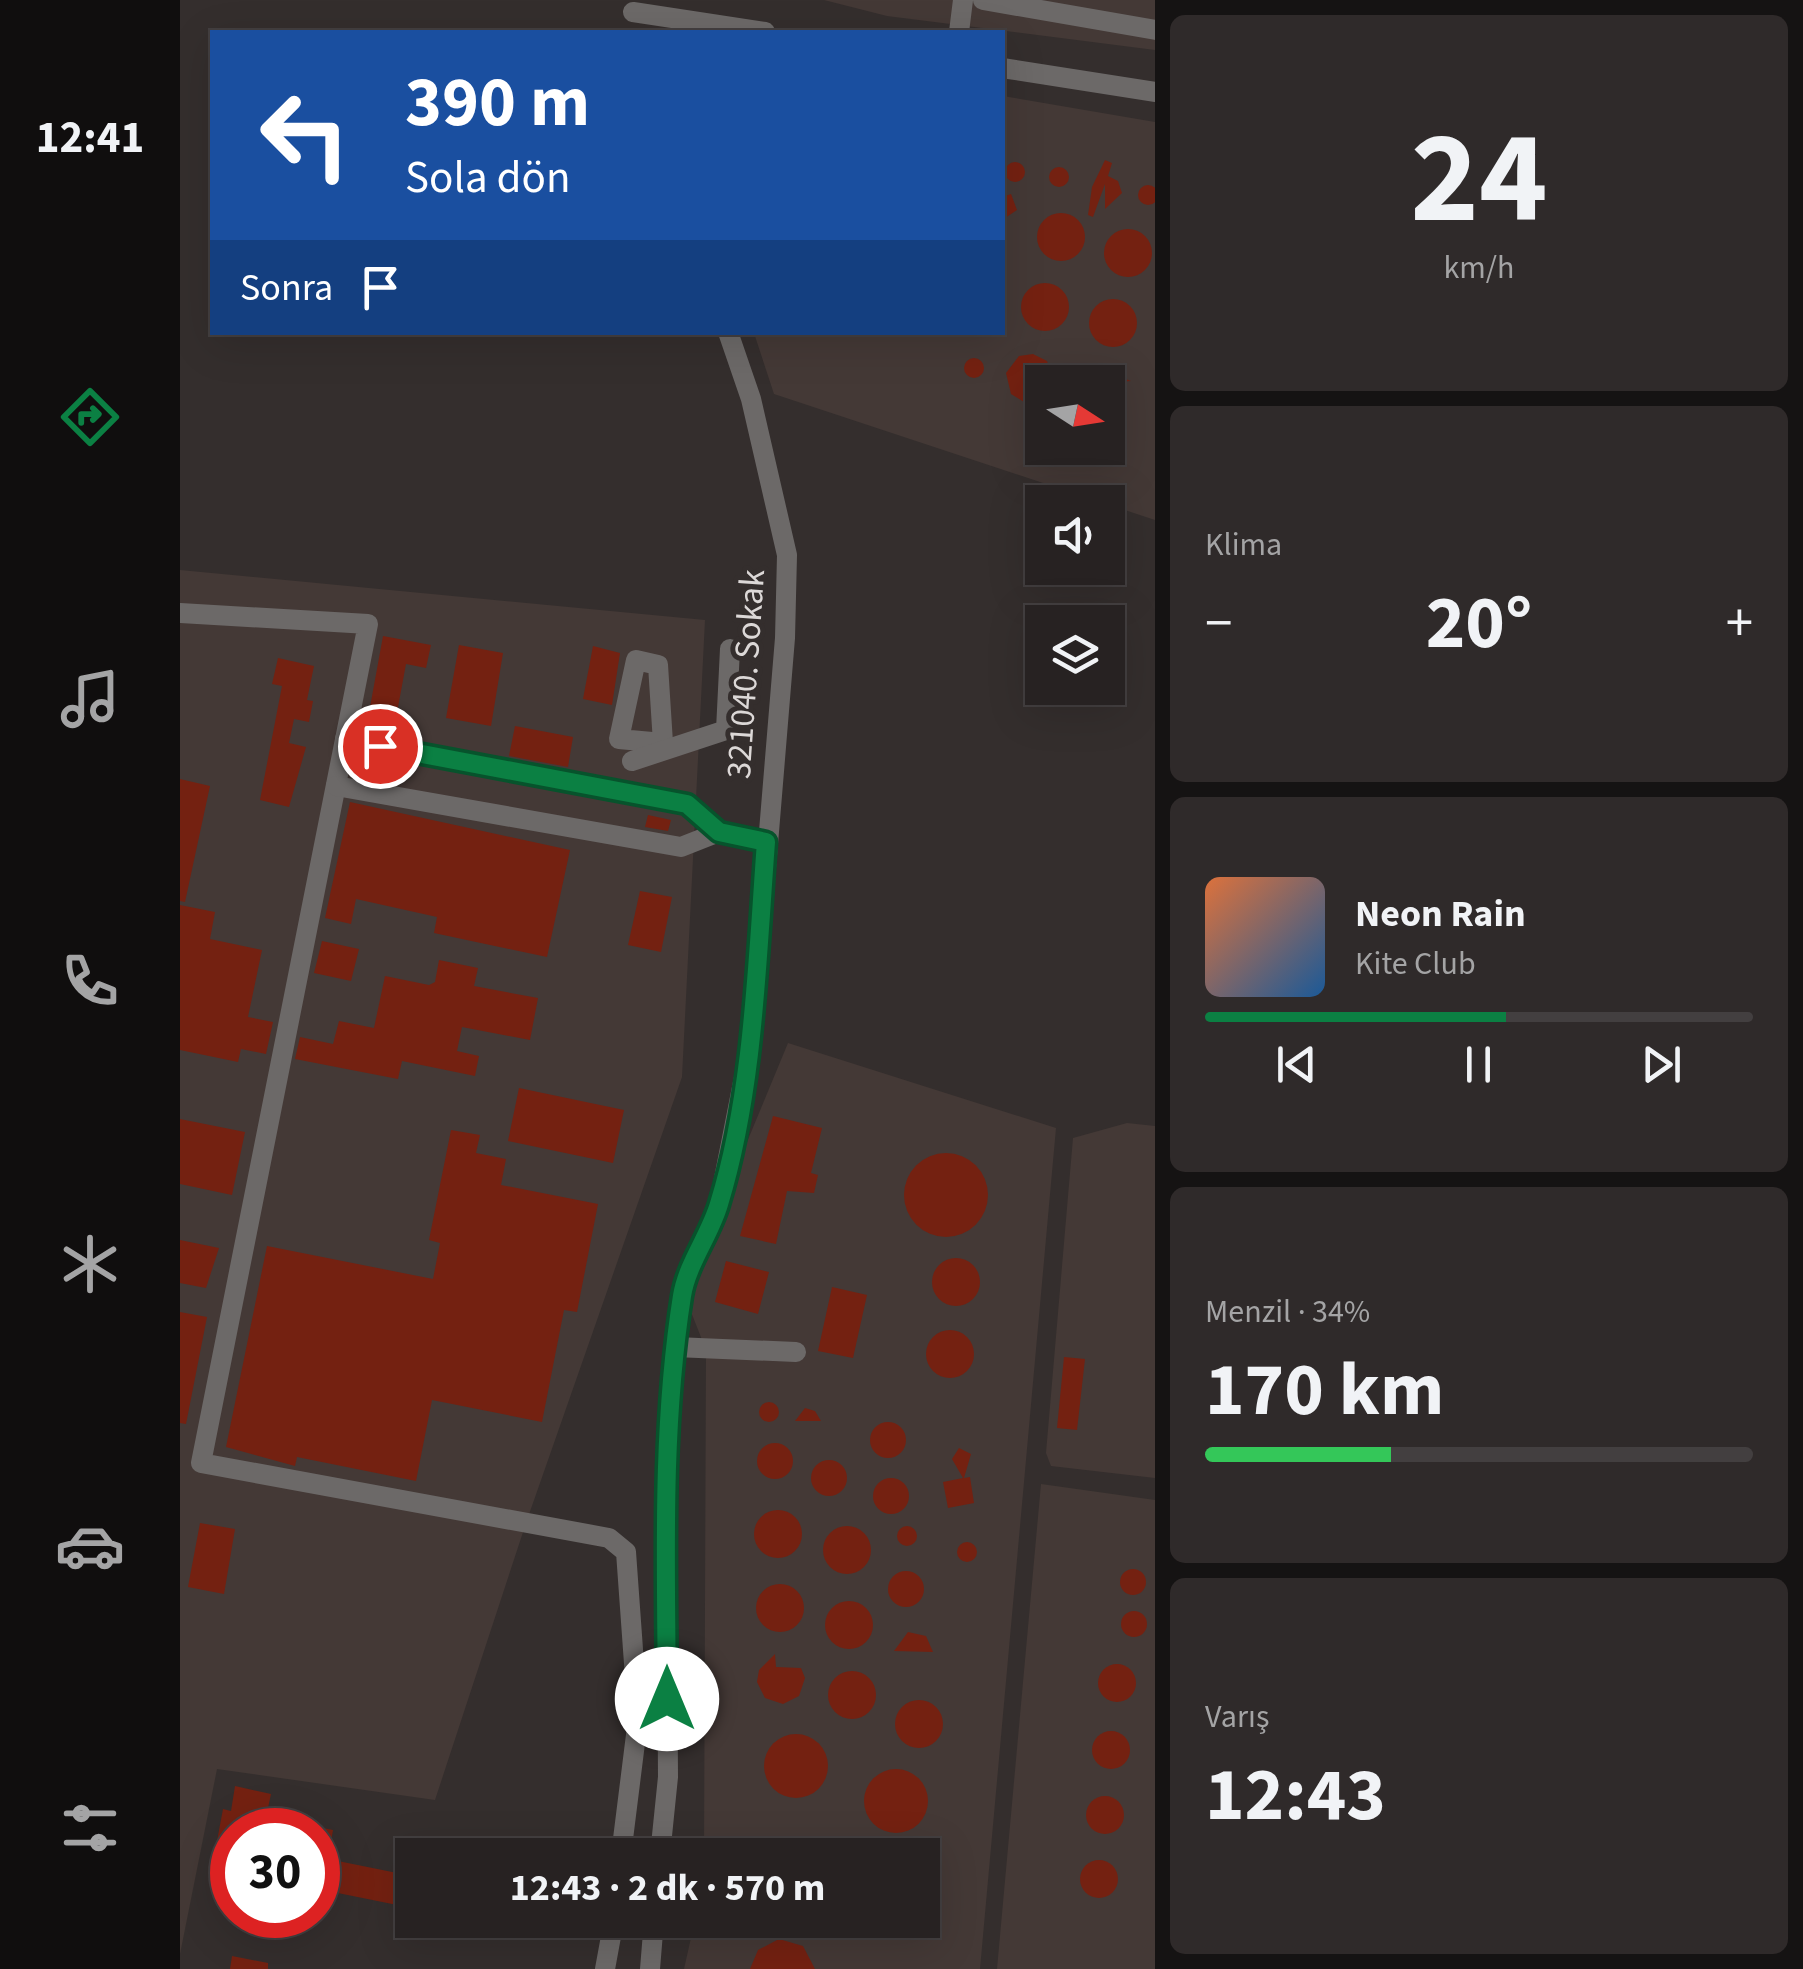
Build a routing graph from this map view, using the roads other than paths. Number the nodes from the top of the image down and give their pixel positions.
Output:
1 (963, 0) edge
2 (982, 0) edge
3 (633, 15) edge
4 (749, 30) edge
5 (958, 30) edge
6 (1155, 30) edge
7 (1005, 68) edge
8 (1155, 92) edge
9 (729, 335) edge
10 (180, 613) edge
11 (730, 650) dead end
12 (345, 740) junction
13 (336, 786) junction
14 (626, 792) junction
15 (719, 832) junction
16 (766, 842) junction
17 (675, 1347) junction
18 (796, 1352) dead end
19 (623, 1838) edge
20 (662, 1838) edge
21 (611, 1938) edge
22 (653, 1938) edge
23 (605, 1969) edge
24 (650, 1969) edge

1 - 5 street
2 - 6 street
3 - 4 street
7 - 8 street
9 - 16 street, 321040. Sokak
10 - 12 street
11 - 14 street
12 - 13 street
12 - 14 street
13 - 15 street
13 - 19 street
14 - 15 street
15 - 16 street
16 - 17 street, 321040. Sokak
17 - 18 street
17 - 20 street, 321040. Sokak
21 - 23 street
22 - 24 street

